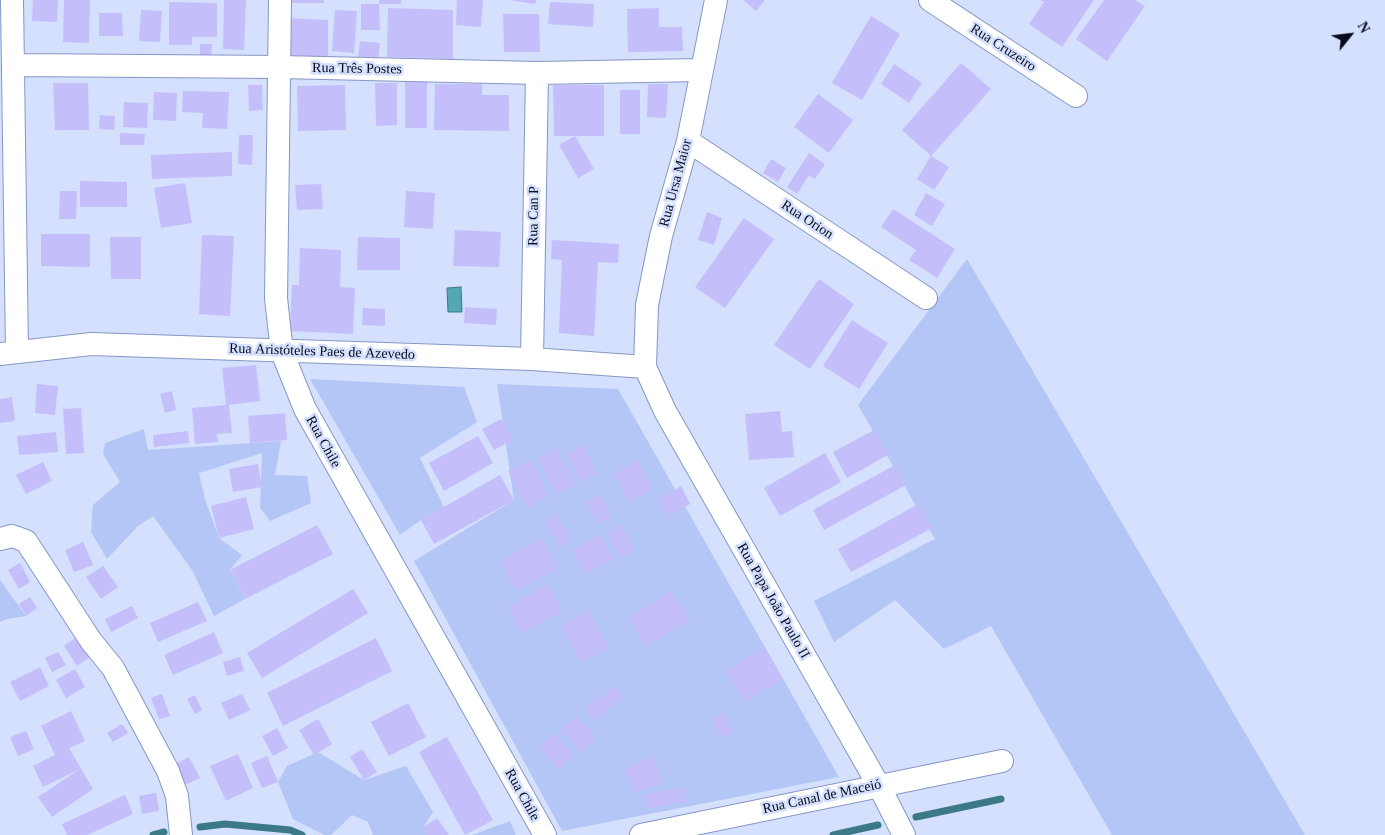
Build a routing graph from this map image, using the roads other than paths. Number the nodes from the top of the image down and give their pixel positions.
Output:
1 (12, 0) edge
2 (280, 0) edge
3 (716, 0) edge
4 (930, 0) edge
5 (13, 65) junction
6 (281, 67) junction
7 (700, 70) junction
8 (537, 73) junction
9 (1076, 96) dead end
10 (688, 141) junction
11 (926, 298) dead end
12 (8, 352) edge
13 (282, 352) junction
14 (532, 359) junction
15 (645, 367) junction
16 (0, 539) edge
17 (1002, 761) dead end
18 (878, 786) junction
19 (181, 835) edge
20 (545, 835) edge
21 (641, 835) edge
22 (904, 835) edge

1 - 5 street
2 - 6 street, Rua Chile
3 - 7 street, Rua Ursa Maior
4 - 9 street, Rua Cruzeiro
5 - 6 street, Rua Três Postes
5 - 12 street
6 - 8 street, Rua Três Postes
6 - 13 street, Rua Chile
7 - 8 street, Rua Três Postes
7 - 10 street, Rua Ursa Maior
8 - 14 street, Rua Can P
10 - 11 street, Rua Orion
10 - 15 street, Rua Ursa Maior
12 - 13 street, Rua Aristóteles Paes de Azevedo
13 - 14 street, Rua Aristóteles Paes de Azevedo
13 - 20 street, Rua Chile
14 - 15 street, Rua Aristóteles Paes de Azevedo
15 - 18 street, Rua Papa João Paulo II
16 - 19 street
17 - 18 street, Rua Canal de Maceió
18 - 21 street, Rua Canal de Maceió
18 - 22 street, Rua Papa João Paulo II

